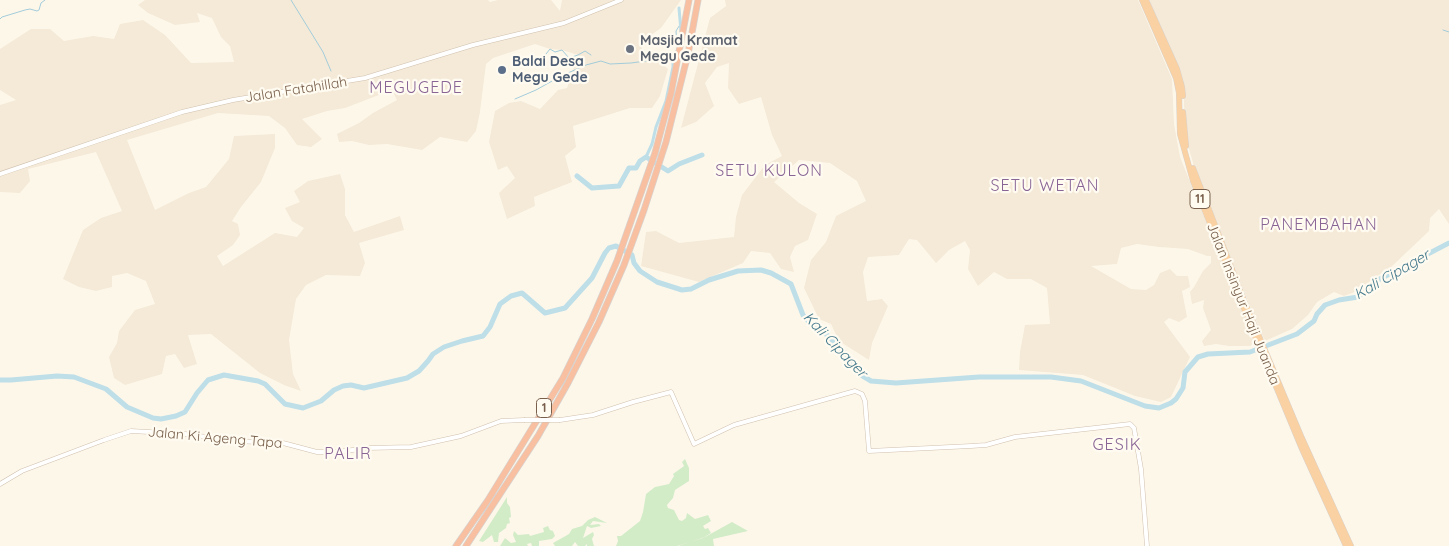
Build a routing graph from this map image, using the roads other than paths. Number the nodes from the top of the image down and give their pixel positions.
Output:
1 (621, 0) edge
2 (689, 0) edge
3 (698, 0) edge
4 (1142, 0) edge
5 (1146, 0) edge
6 (1181, 90) junction
7 (0, 174) edge
8 (0, 484) edge
9 (1343, 534) junction
10 (456, 546) edge
11 (466, 546) edge
12 (1147, 546) edge
13 (1346, 546) edge
14 (1351, 546) edge

1 - 7 street, Jalan Fatahillah
2 - 10 highway, 1
3 - 11 highway, 1
4 - 6 highway, Jalan Insinyur Haji Juanda / 11
5 - 6 highway, Jalan Insinyur Haji Juanda / 11
6 - 9 highway, Jalan Insinyur Haji Juanda / 11
8 - 12 street, Jalan Ki Ageng Tapa, bridge
9 - 13 highway, Jalan Insinyur Haji Juanda / 11
9 - 14 highway, Jalan Insinyur Haji Juanda / 11

